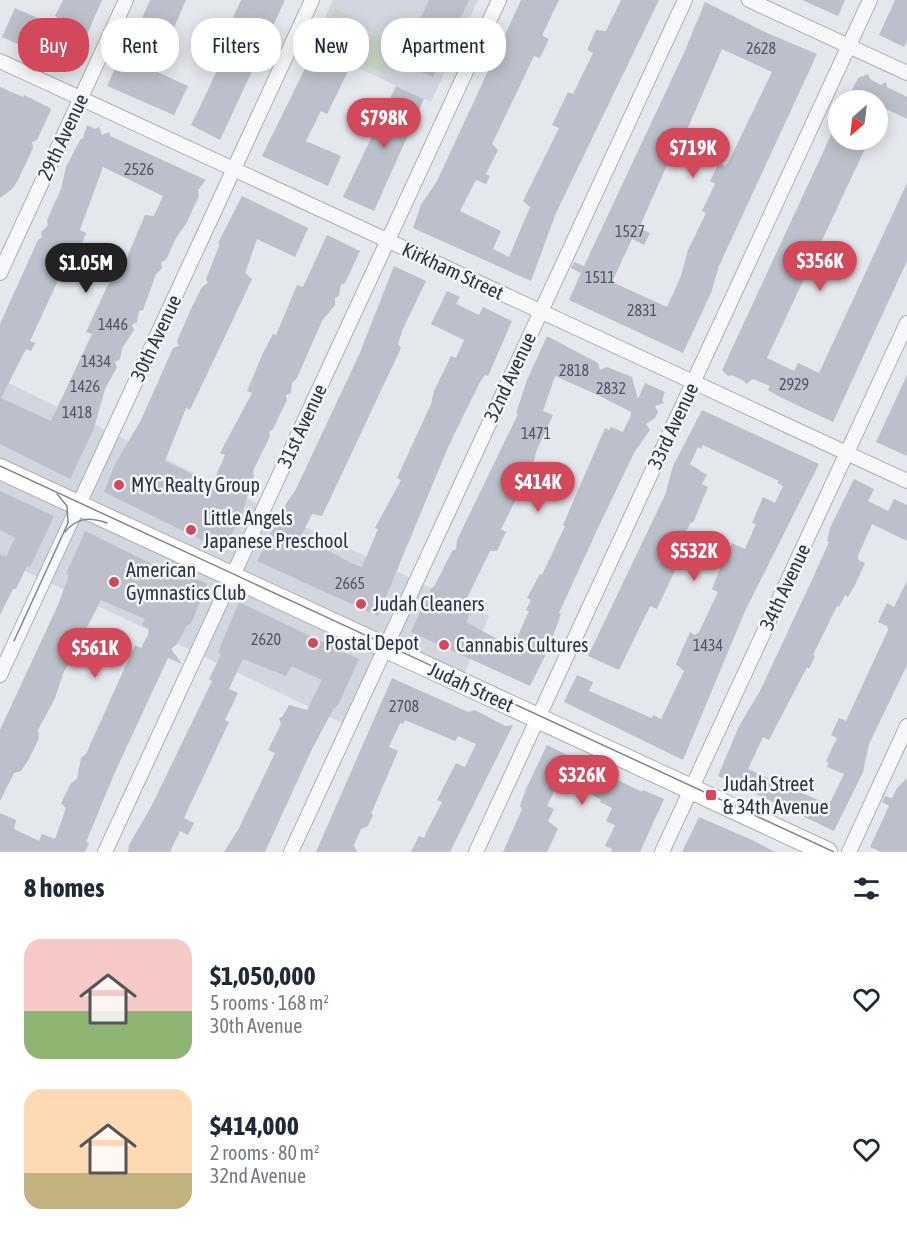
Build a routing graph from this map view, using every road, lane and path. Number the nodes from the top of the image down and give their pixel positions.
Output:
1 (126, 0) edge
2 (312, 0) edge
3 (499, 0) edge
4 (685, 0) edge
5 (748, 0) edge
6 (870, 0) edge
7 (849, 46) junction
8 (0, 62) edge
9 (907, 73) edge
10 (81, 99) junction
11 (234, 170) junction
12 (387, 241) junction
13 (0, 273) edge
14 (541, 312) junction
15 (907, 323) edge
16 (693, 382) junction
17 (847, 453) junction
18 (0, 469) edge
19 (907, 481) edge
20 (78, 506) junction
21 (232, 576) junction
22 (385, 647) junction
23 (0, 675) edge
24 (538, 718) junction
25 (907, 726) edge
26 (692, 789) junction
27 (105, 852) edge
28 (291, 852) edge
29 (476, 852) edge
30 (662, 852) edge
31 (828, 852) edge
32 (849, 852) edge

1 - 10 street, 29th Avenue
2 - 11 street, 30th Avenue
3 - 12 street, 31st Avenue
4 - 14 street, 32nd Avenue
5 - 7 street
6 - 7 street, 33rd Avenue
7 - 9 street
7 - 16 street, 33rd Avenue
8 - 10 street, Kirkham Street
10 - 11 street, Kirkham Street
10 - 13 street, 29th Avenue
11 - 12 street, Kirkham Street
11 - 20 street, 30th Avenue
12 - 14 street, Kirkham Street
12 - 21 street, 31st Avenue
14 - 16 street, Kirkham Street
14 - 22 street, 32nd Avenue
15 - 17 street, 34th Avenue
16 - 17 street, Kirkham Street
16 - 24 street, 33rd Avenue
17 - 19 street, Kirkham Street
17 - 26 street, 34th Avenue
18 - 20 street, Judah Street
20 - 21 street, Judah Street
20 - 23 street, 30th Avenue
21 - 22 street, Judah Street
21 - 27 street, 31st Avenue
22 - 24 street, Judah Street
22 - 28 street, 32nd Avenue
24 - 26 street, Judah Street
24 - 29 street, 33rd Avenue
25 - 32 street
26 - 30 street, 34th Avenue
26 - 31 street, Judah Street

